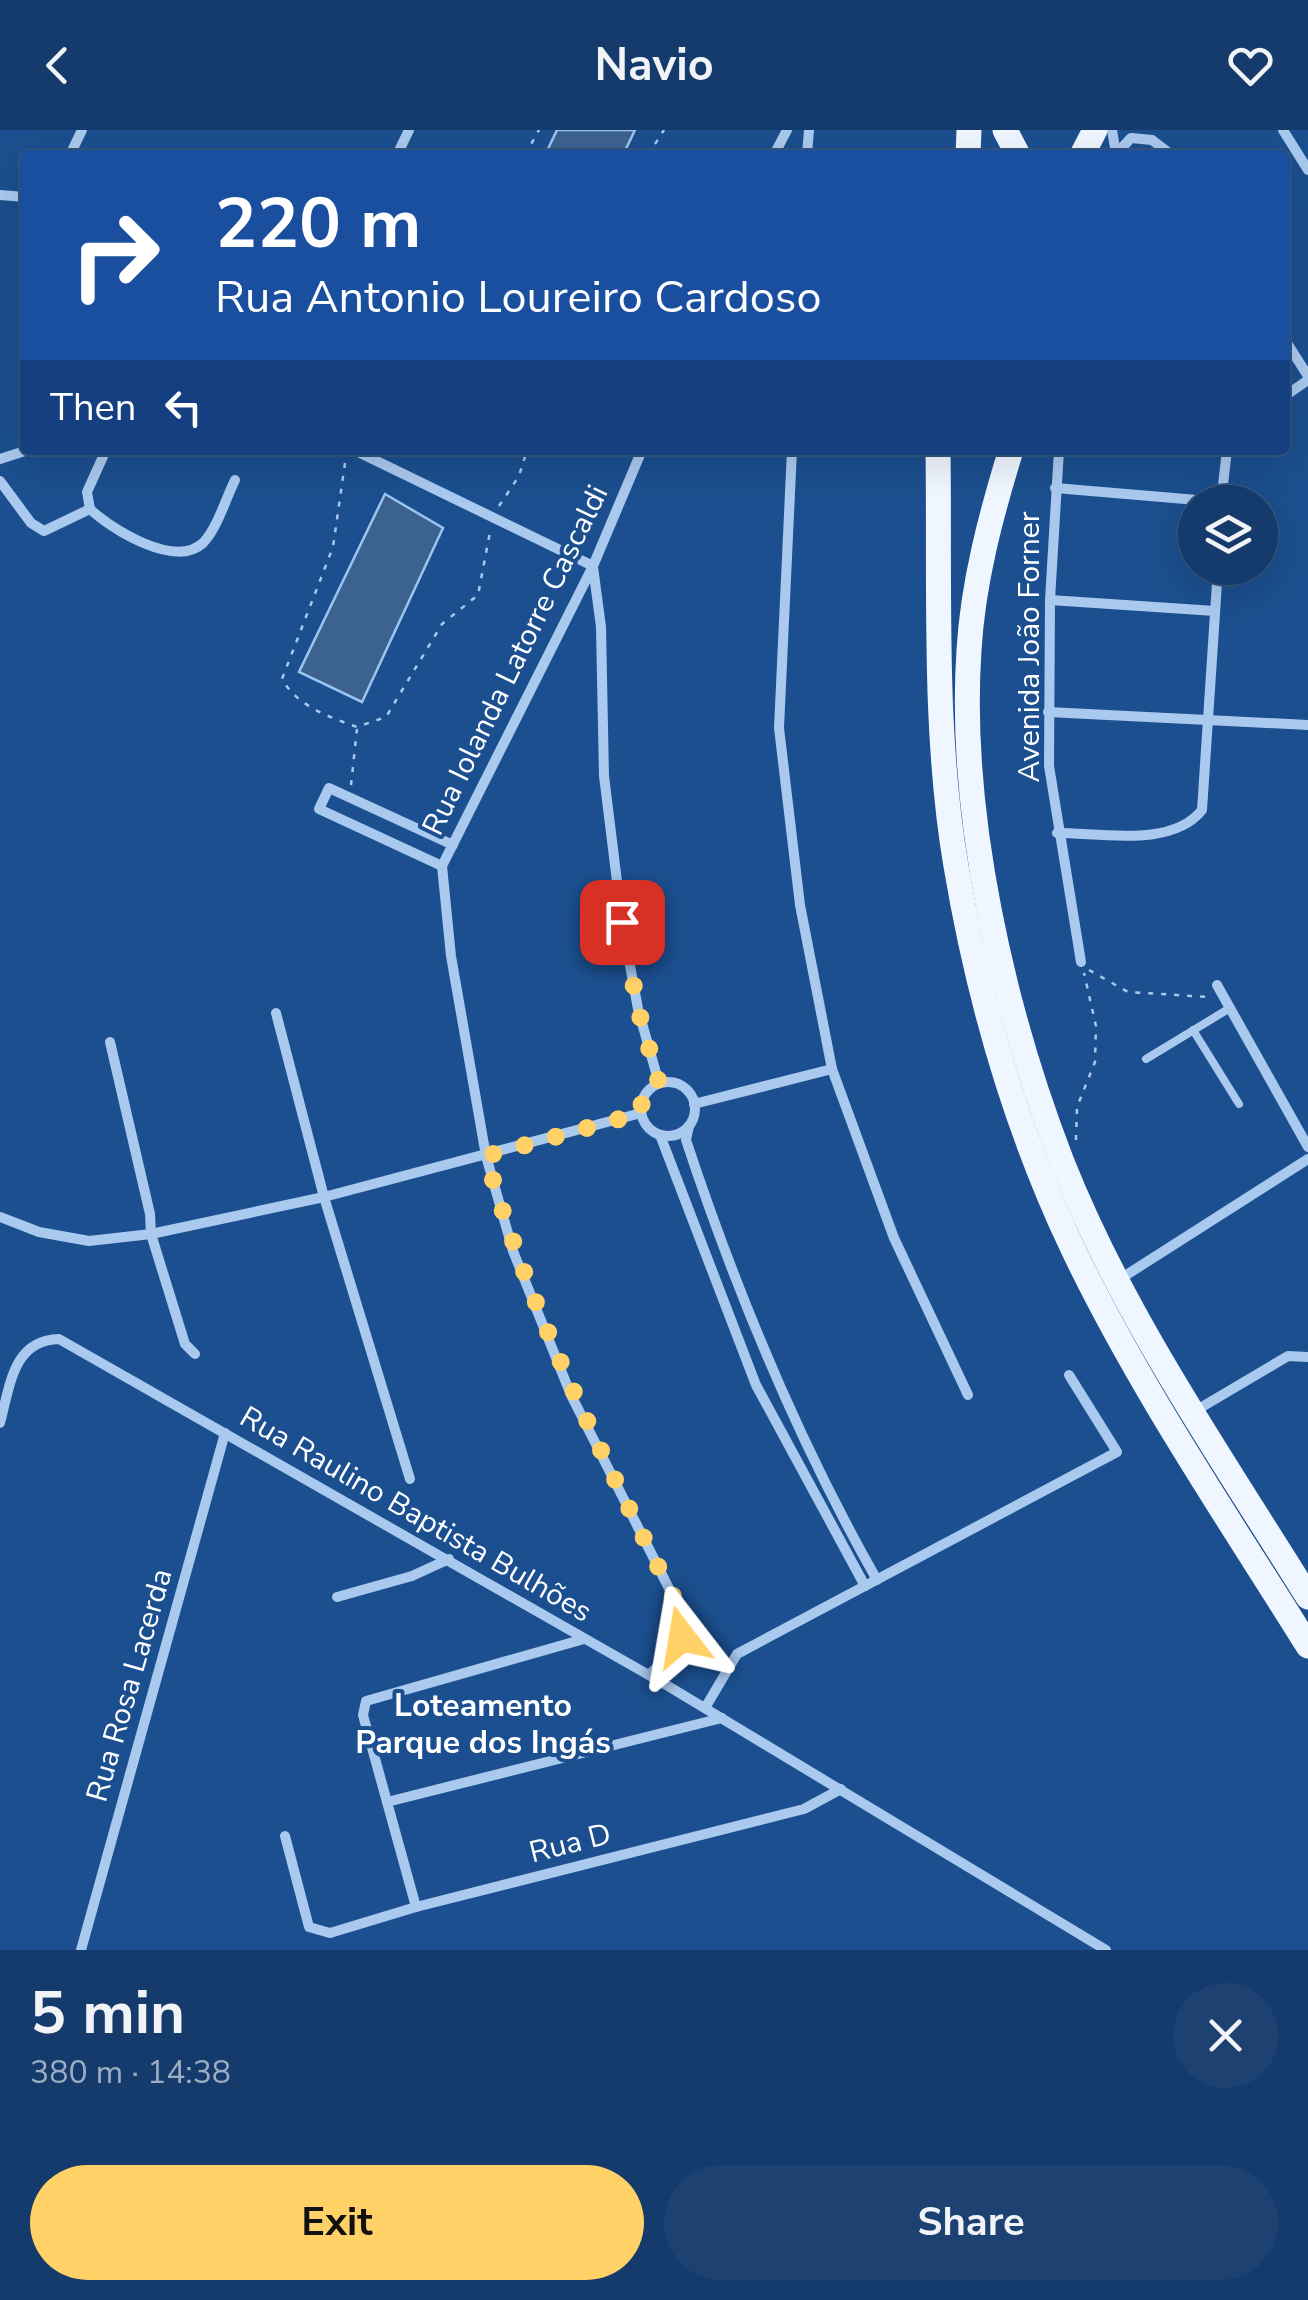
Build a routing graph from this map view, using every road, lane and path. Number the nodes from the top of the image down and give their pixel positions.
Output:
1 (1283, 130) edge
2 (1120, 150) edge
3 (1163, 150) edge
4 (1308, 170) edge
5 (1290, 348) edge
6 (1308, 378) edge
7 (104, 455) edge
8 (350, 455) edge
9 (363, 455) edge
10 (525, 455) edge
11 (640, 455) edge
12 (792, 455) edge
13 (938, 455) edge
14 (1010, 455) edge
15 (1059, 455) edge
16 (1226, 455) edge
17 (236, 480) dead end
18 (0, 481) edge
19 (1223, 485) edge
20 (1055, 488) junction
21 (1178, 498) edge
22 (90, 509) junction
23 (493, 514) junction
24 (593, 566) junction
25 (1217, 585) edge
26 (1050, 600) junction
27 (1215, 611) junction
28 (1048, 712) junction
29 (1209, 720) junction
30 (1308, 724) edge
31 (356, 727) junction
32 (348, 796) junction
33 (1057, 832) junction
34 (453, 844) junction
35 (442, 866) junction
36 (1081, 962) junction
37 (1217, 985) dead end
38 (1227, 1003) junction
39 (276, 1013) dead end
40 (1194, 1030) junction
41 (110, 1042) dead end
42 (1146, 1059) dead end
43 (832, 1069) junction
44 (659, 1083) junction
45 (694, 1104) junction
46 (1239, 1104) dead end
47 (641, 1113) junction
48 (688, 1126) junction
49 (660, 1135) junction
50 (1308, 1147) edge
51 (1076, 1151) dead end
52 (486, 1156) junction
53 (1308, 1159) edge
54 (324, 1197) junction
55 (0, 1217) edge
56 (150, 1234) junction
57 (1119, 1280) junction
58 (195, 1354) dead end
59 (1308, 1357) edge
60 (1069, 1375) dead end
61 (968, 1395) dead end
62 (1194, 1412) junction
63 (0, 1423) edge
64 (225, 1433) junction
65 (410, 1478) dead end
66 (449, 1559) junction
67 (877, 1580) junction
68 (865, 1586) junction
69 (337, 1596) dead end
70 (1308, 1597) edge
71 (584, 1639) junction
72 (1308, 1646) edge
73 (649, 1675) junction
74 (705, 1708) junction
75 (722, 1718) junction
76 (841, 1789) junction
77 (387, 1802) junction
78 (285, 1836) dead end
79 (416, 1907) junction
80 (80, 1950) edge
81 (1106, 1950) edge

1 - 4 street
2 - 3 street
5 - 6 street
7 - 22 street
8 - 31 path
9 - 23 street
10 - 23 path
11 - 24 street, Rua Iolanda Latorre Cascaldi
12 - 43 street
13 - 72 main road
14 - 57 main road
15 - 20 street, Avenida João Forner
16 - 19 street
17 - 22 street
18 - 22 street
20 - 21 street
20 - 26 street, Avenida João Forner
23 - 24 street
23 - 31 path
24 - 34 street, Rua Iolanda Latorre Cascaldi
24 - 44 street
25 - 27 street
26 - 27 street
26 - 28 street, Avenida João Forner
27 - 29 street
28 - 29 street
28 - 33 street, Avenida João Forner
29 - 30 street
29 - 33 street
31 - 32 path
32 - 34 street
32 - 35 street
33 - 36 street, Avenida João Forner
34 - 35 street, Rua Iolanda Latorre Cascaldi
35 - 52 street, Rua Iolanda Latorre Cascaldi
36 - 38 path
36 - 51 path
37 - 38 street
38 - 40 lane
38 - 50 street
39 - 54 street
40 - 42 lane
40 - 46 lane
41 - 56 street
43 - 45 street
43 - 61 street
44 - 45 street
44 - 47 street
45 - 48 street
47 - 49 street
47 - 52 street
48 - 49 street
48 - 67 street
49 - 68 street
52 - 54 street
52 - 73 street, Rua Iolanda Latorre Cascaldi
53 - 57 street
54 - 56 street
54 - 65 street
55 - 56 street
56 - 58 street
57 - 62 main road
59 - 62 street
60 - 67 street
62 - 70 main road
63 - 64 street, Rua Raulino Baptista Bulhões
64 - 66 street, Rua Raulino Baptista Bulhões
64 - 80 street, Rua Rosa Lacerda
66 - 69 street
66 - 71 street, Rua Raulino Baptista Bulhões
67 - 68 street
68 - 74 street
71 - 73 street, Rua Raulino Baptista Bulhões
71 - 77 street
73 - 74 street, Rua Raulino Baptista Bulhões
74 - 75 street, Rua Raulino Baptista Bulhões
75 - 76 street, Rua Raulino Baptista Bulhões
75 - 77 street
76 - 79 street, Rua D
76 - 81 street, Rua Raulino Baptista Bulhões
77 - 79 street
78 - 79 street, Rua D

